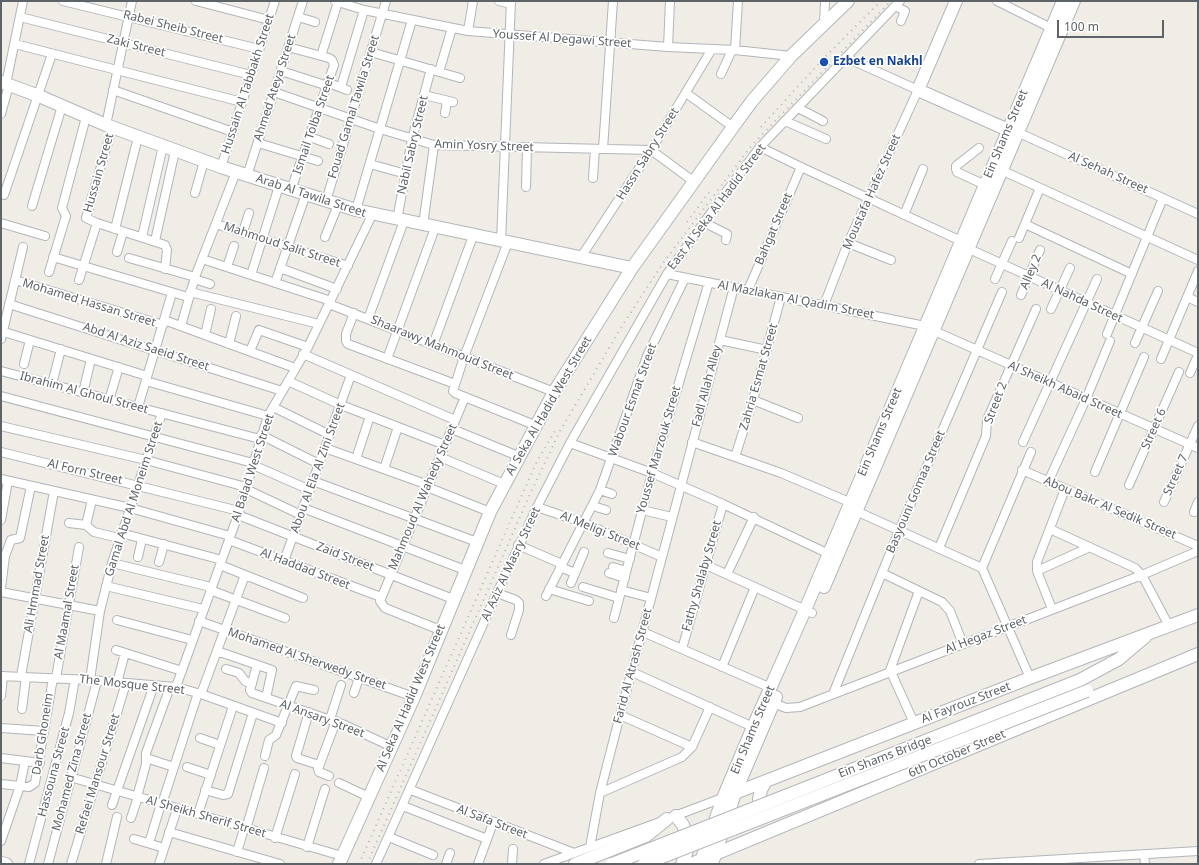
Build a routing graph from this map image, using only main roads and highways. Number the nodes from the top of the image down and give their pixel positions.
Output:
1 (848, 1) edge
2 (956, 1) edge
3 (1063, 1) edge
4 (1074, 1) edge
5 (6, 84) edge
6 (1013, 131) junction
7 (964, 244) junction
8 (632, 268) junction
9 (855, 506) junction
10 (809, 611) junction
11 (1198, 615) edge
12 (1149, 633) junction
13 (1198, 654) edge
14 (1162, 668) junction
15 (766, 782) junction
16 (735, 793) junction
17 (778, 828) junction
18 (575, 858) edge
19 (340, 860) edge
20 (708, 860) edge
21 (1, 863) edge
22 (6, 864) edge
23 (612, 864) edge
24 (644, 864) edge
25 (682, 864) edge
26 (691, 864) edge

1 - 8 main road, Al Seka Al Hadid West Street
2 - 6 main road, Al Sehah Street
3 - 6 main road, Ein Shams Street
4 - 6 main road, Ein Shams Street
5 - 8 main road, Arab Al Tawila Street
6 - 7 main road, Ein Shams Street
6 - 7 main road, Ein Shams Street
7 - 9 main road, Ein Shams Street
8 - 19 main road, Al Seka Al Hadid West Street
9 - 10 main road, Ein Shams Street
9 - 10 main road, Ein Shams Street
10 - 16 main road, Ein Shams Street
10 - 20 main road, Ein Shams Street
11 - 12 main road, Al Fayrouz Street
12 - 15 main road, Al Fayrouz Street
12 - 23 main road, Ein Shams Bridge, bridge
13 - 14 main road, 6th October Street
14 - 17 main road, 6th October Street
14 - 24 main road, Ein Shams Bridge, bridge
15 - 16 main road, Al Fayrouz Street
15 - 17 main road
16 - 20 main road, Ein Shams Street
17 - 20 main road, 6th October Street
18 - 25 main road
20 - 26 main road, 6th October Street
21 - 22 main road

